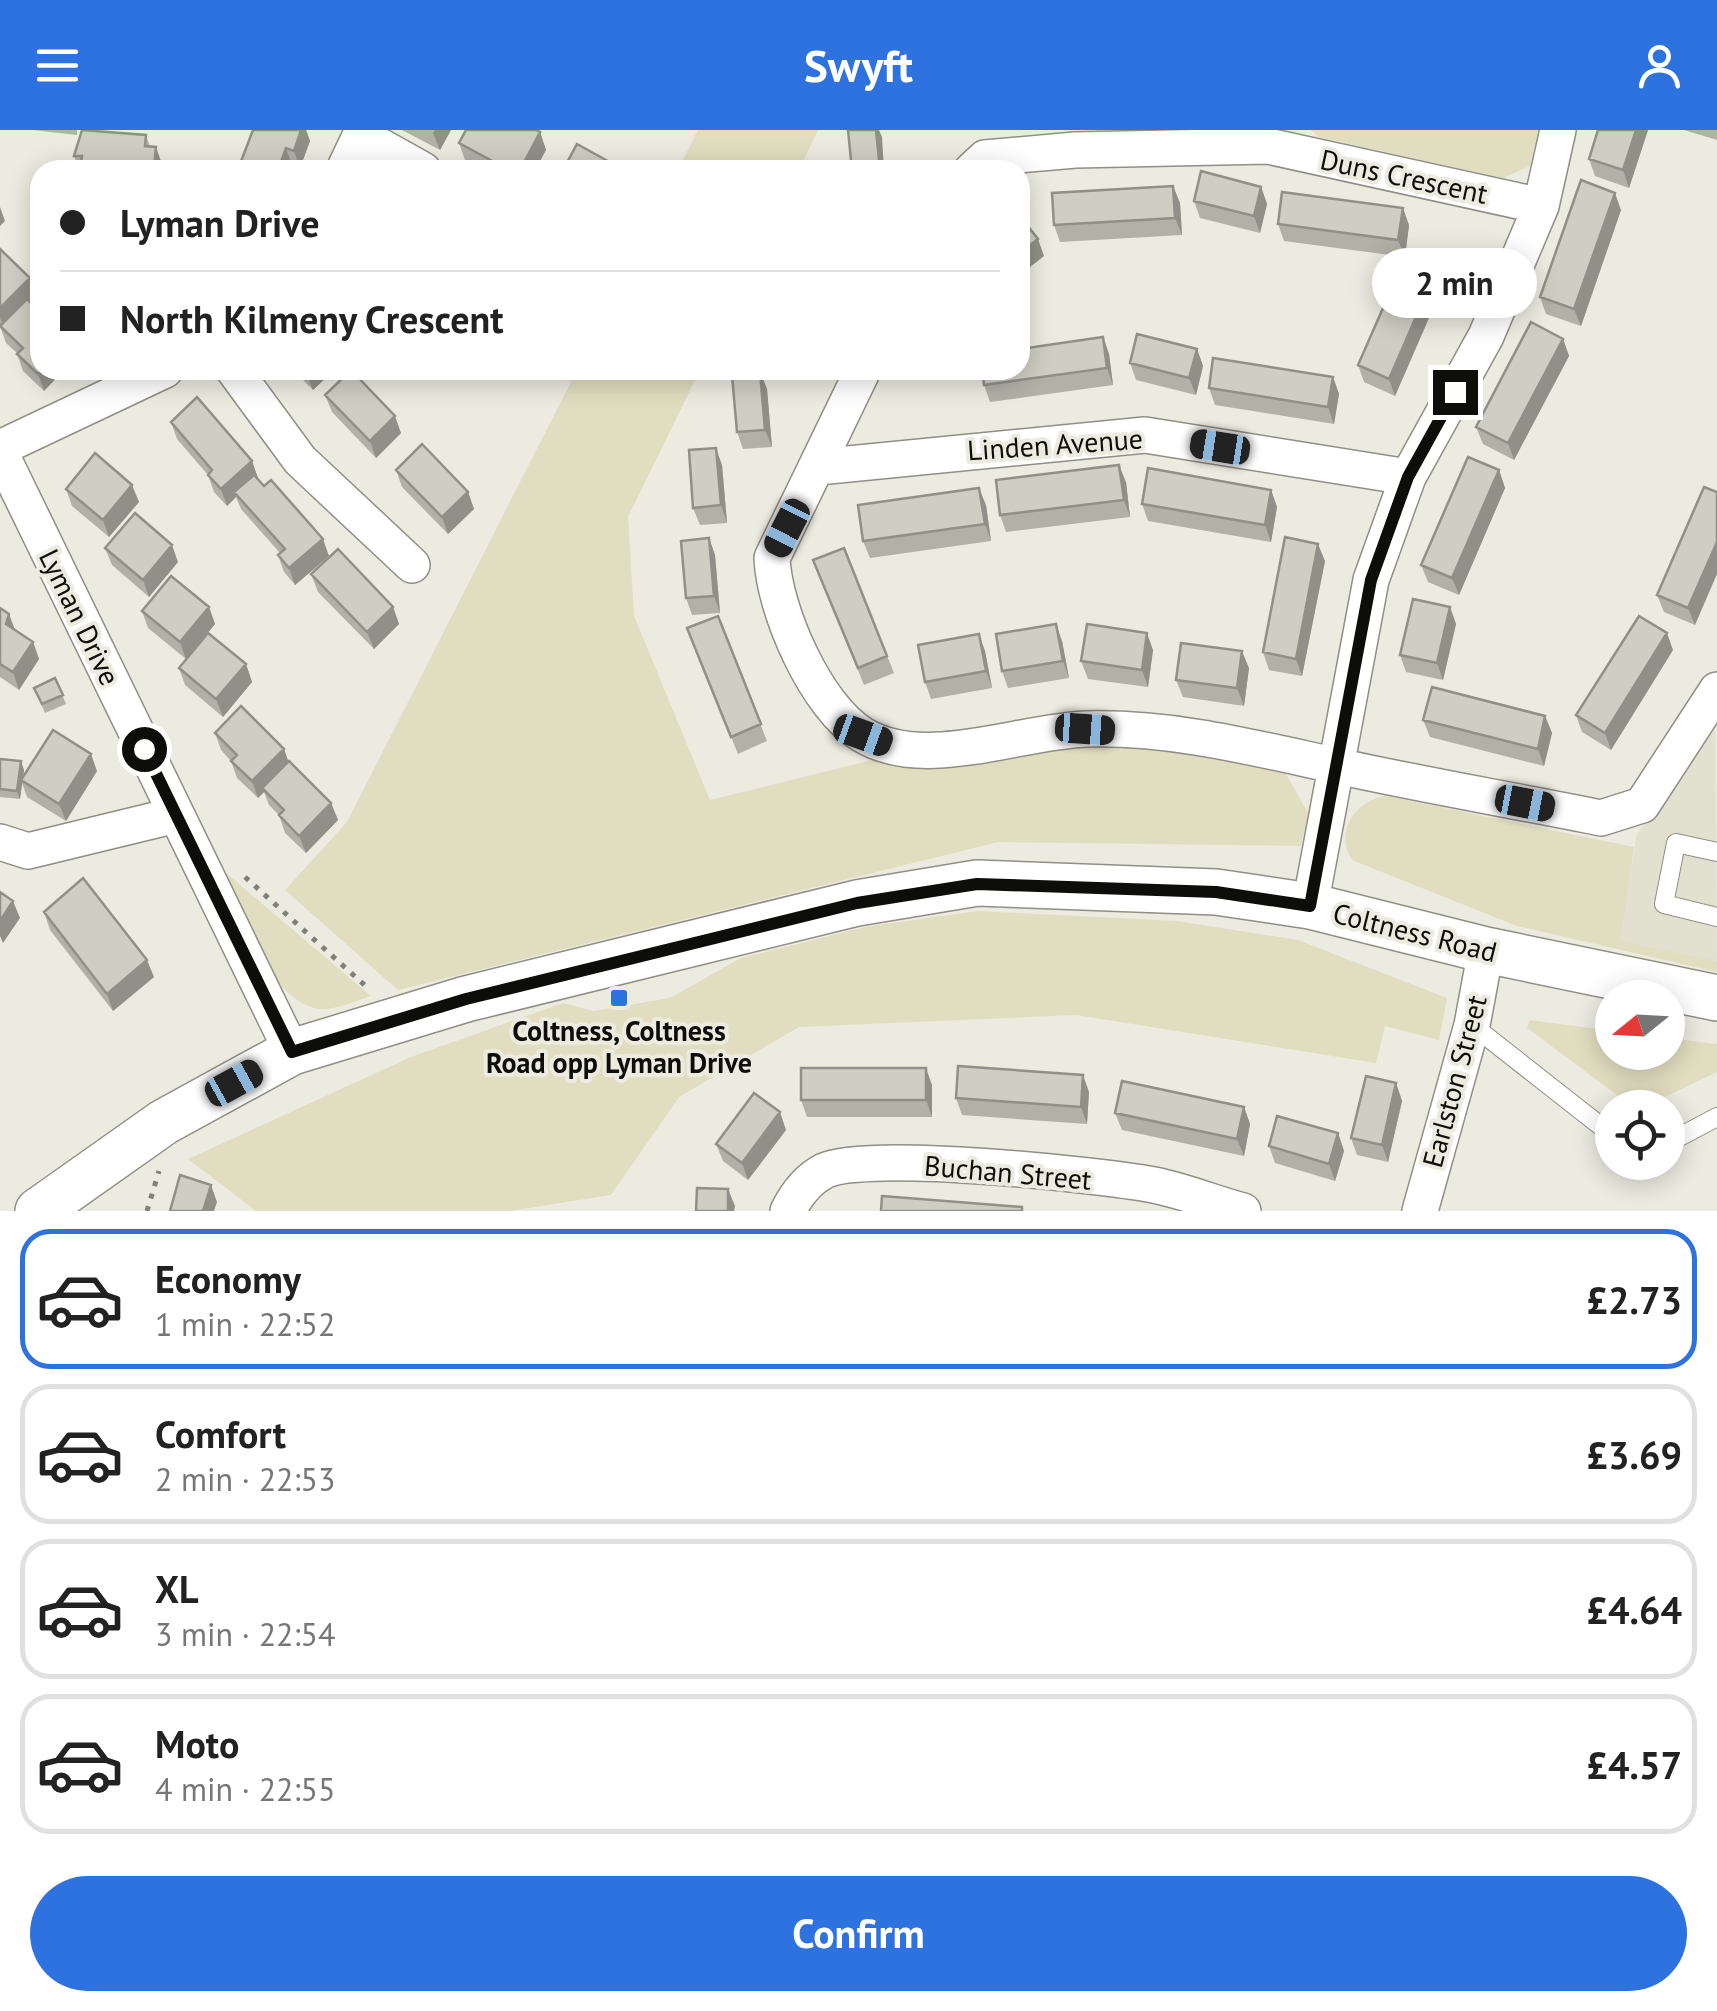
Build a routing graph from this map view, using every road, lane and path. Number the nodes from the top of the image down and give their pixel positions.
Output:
1 (1558, 130) edge
2 (363, 133) edge
3 (1270, 138) edge
4 (979, 153) edge
5 (349, 160) edge
6 (407, 160) edge
7 (1541, 206) junction
8 (144, 380) edge
9 (241, 380) edge
10 (858, 380) edge
11 (0, 450) edge
12 (818, 467) junction
13 (1408, 477) junction
14 (412, 565) dead end
15 (1717, 690) edge
16 (1334, 765) junction
17 (182, 828) junction
18 (0, 842) edge
19 (1717, 852) edge
20 (1310, 906) junction
21 (1717, 917) edge
22 (1486, 950) junction
23 (1717, 998) edge
24 (402, 1018) junction
25 (1472, 1025) junction
26 (292, 1052) junction
27 (1717, 1117) edge
28 (1595, 1123) edge
29 (1685, 1134) edge
30 (38, 1211) edge
31 (788, 1211) edge
32 (1243, 1211) edge
33 (1420, 1211) edge

1 - 7 street
2 - 5 street
2 - 6 street
3 - 4 street, Duns Crescent
3 - 7 street, Duns Crescent
7 - 13 street
8 - 11 street
9 - 14 street
10 - 12 street
11 - 17 street, Lyman Drive
12 - 13 street, Linden Avenue
12 - 16 street
13 - 16 street
15 - 16 street
16 - 20 street
17 - 18 street
17 - 24 path
17 - 26 street, Lyman Drive
19 - 21 lane
20 - 22 street, Coltness Road
20 - 24 street, Coltness Road
22 - 23 street, Coltness Road
22 - 25 street, Earlston Street
24 - 26 street, Coltness Road
25 - 28 lane
25 - 33 street, Earlston Street
26 - 30 street, Coltness Road
27 - 29 lane
31 - 32 street, Buchan Street

